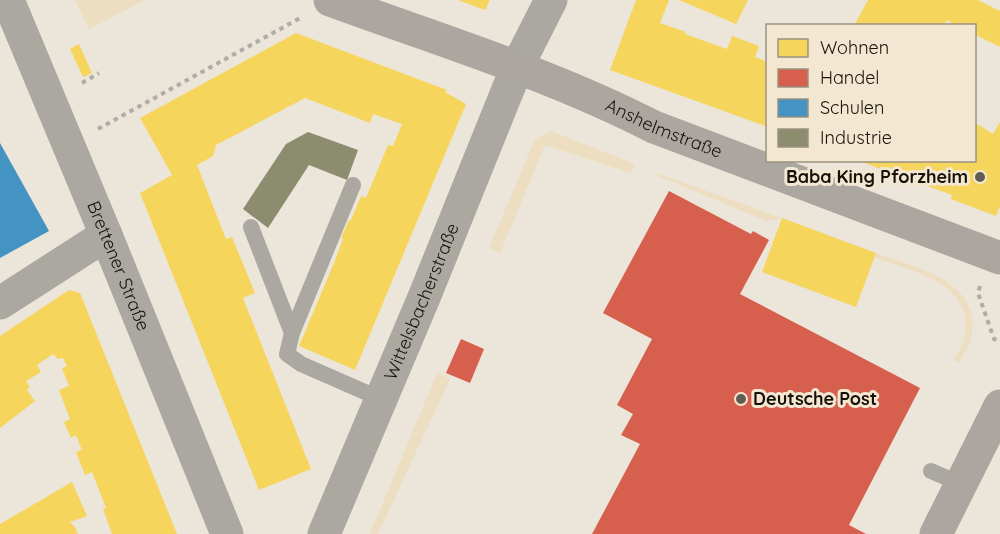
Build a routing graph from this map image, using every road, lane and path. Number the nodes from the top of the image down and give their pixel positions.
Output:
1 (8, 0) edge
2 (331, 0) edge
3 (551, 0) edge
4 (517, 67) junction
5 (68, 145) junction
6 (352, 185) dead end
7 (251, 227) dead end
8 (106, 235) junction
9 (1000, 258) edge
10 (0, 303) edge
11 (292, 333) junction
12 (381, 399) junction
13 (1000, 406) edge
14 (932, 471) dead end
15 (961, 484) junction
16 (226, 534) edge
17 (324, 534) edge
18 (936, 534) edge

1 - 5 street, Brettener Straße
2 - 4 main road, Anshelmstraße
2 - 5 path
3 - 4 street, Wittelsbacherstraße
4 - 9 main road, Anshelmstraße
4 - 12 street, Wittelsbacherstraße
5 - 8 street, Brettener Straße
6 - 11 lane
7 - 11 lane
8 - 10 street
8 - 16 street, Brettener Straße
11 - 12 lane
12 - 17 street, Wittelsbacherstraße
13 - 15 main road
14 - 15 lane
15 - 18 main road

